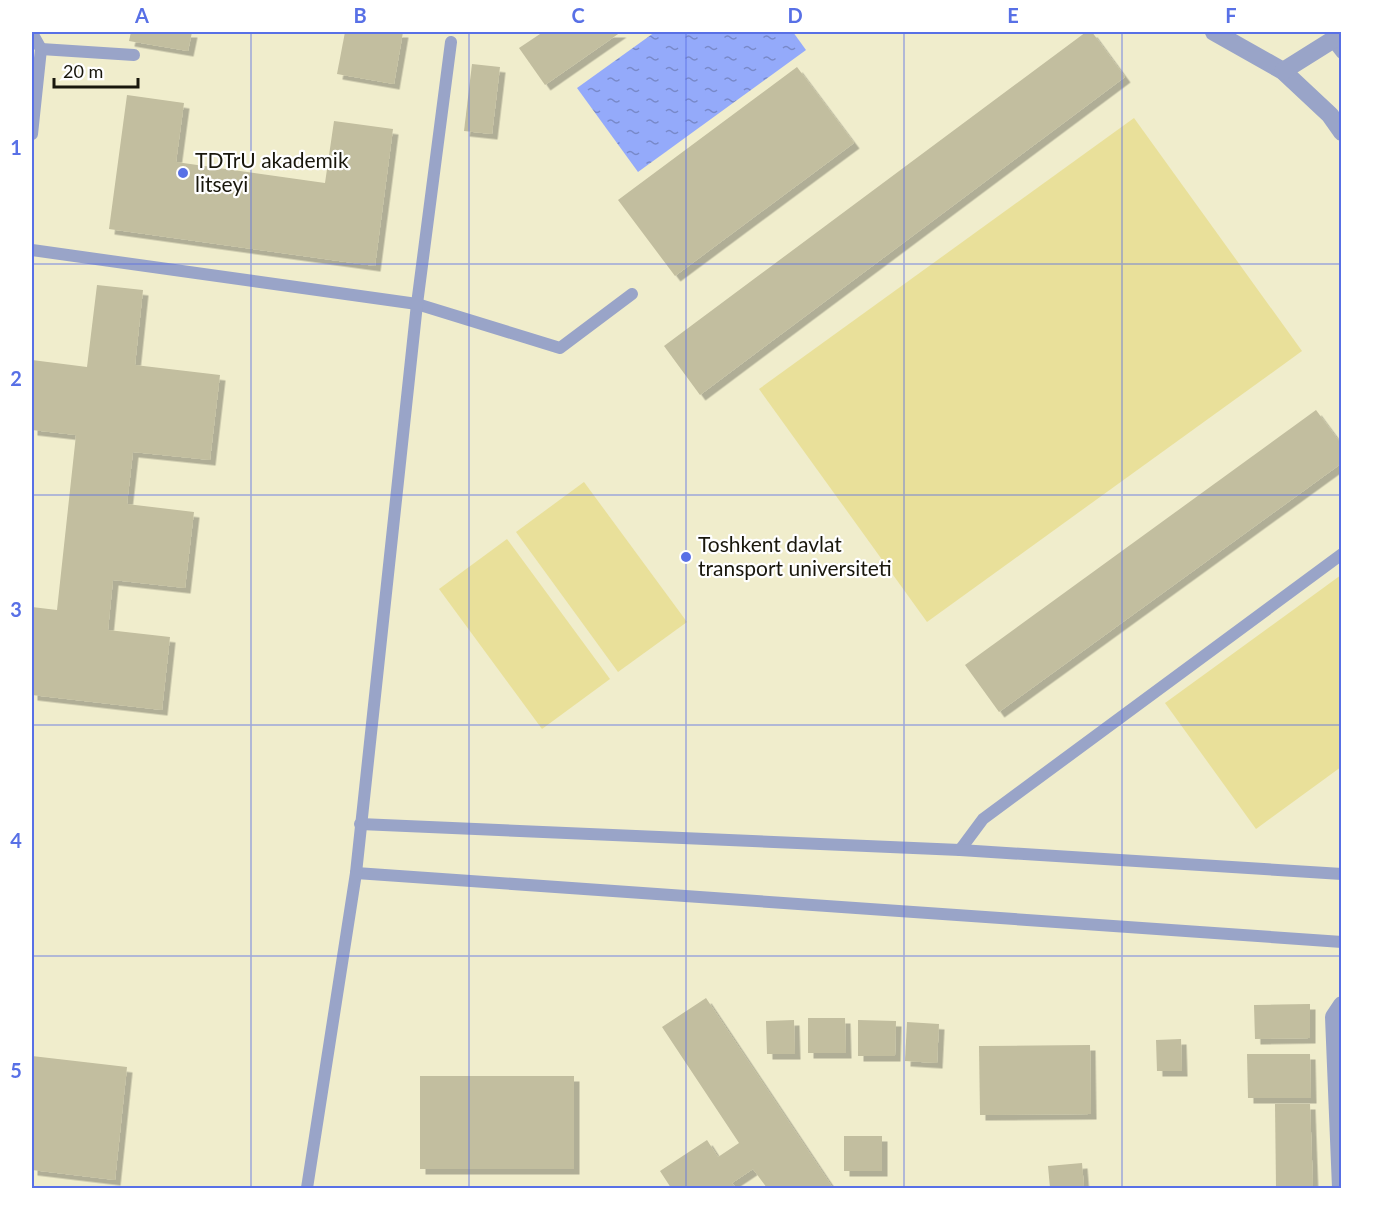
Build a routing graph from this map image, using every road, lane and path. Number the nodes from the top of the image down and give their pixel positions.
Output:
1 (1214, 32) edge
2 (32, 33) edge
3 (452, 42) dead end
4 (1338, 43) edge
5 (40, 49) junction
6 (134, 55) dead end
7 (1283, 71) junction
8 (1341, 132) edge
9 (32, 134) edge
10 (32, 249) edge
11 (633, 294) dead end
12 (417, 304) junction
13 (1341, 554) edge
14 (360, 824) junction
15 (960, 850) junction
16 (356, 873) junction
17 (1341, 874) edge
18 (1341, 942) edge
19 (1341, 1005) edge
20 (308, 1188) edge
21 (1341, 1188) edge

1 - 7 street
2 - 5 lane
3 - 12 lane
4 - 7 street
5 - 6 lane
5 - 9 lane
7 - 8 street
10 - 12 lane
11 - 12 lane
12 - 14 lane
13 - 15 lane
14 - 15 lane
14 - 16 lane
15 - 17 lane
16 - 18 lane
16 - 20 lane
19 - 21 street

